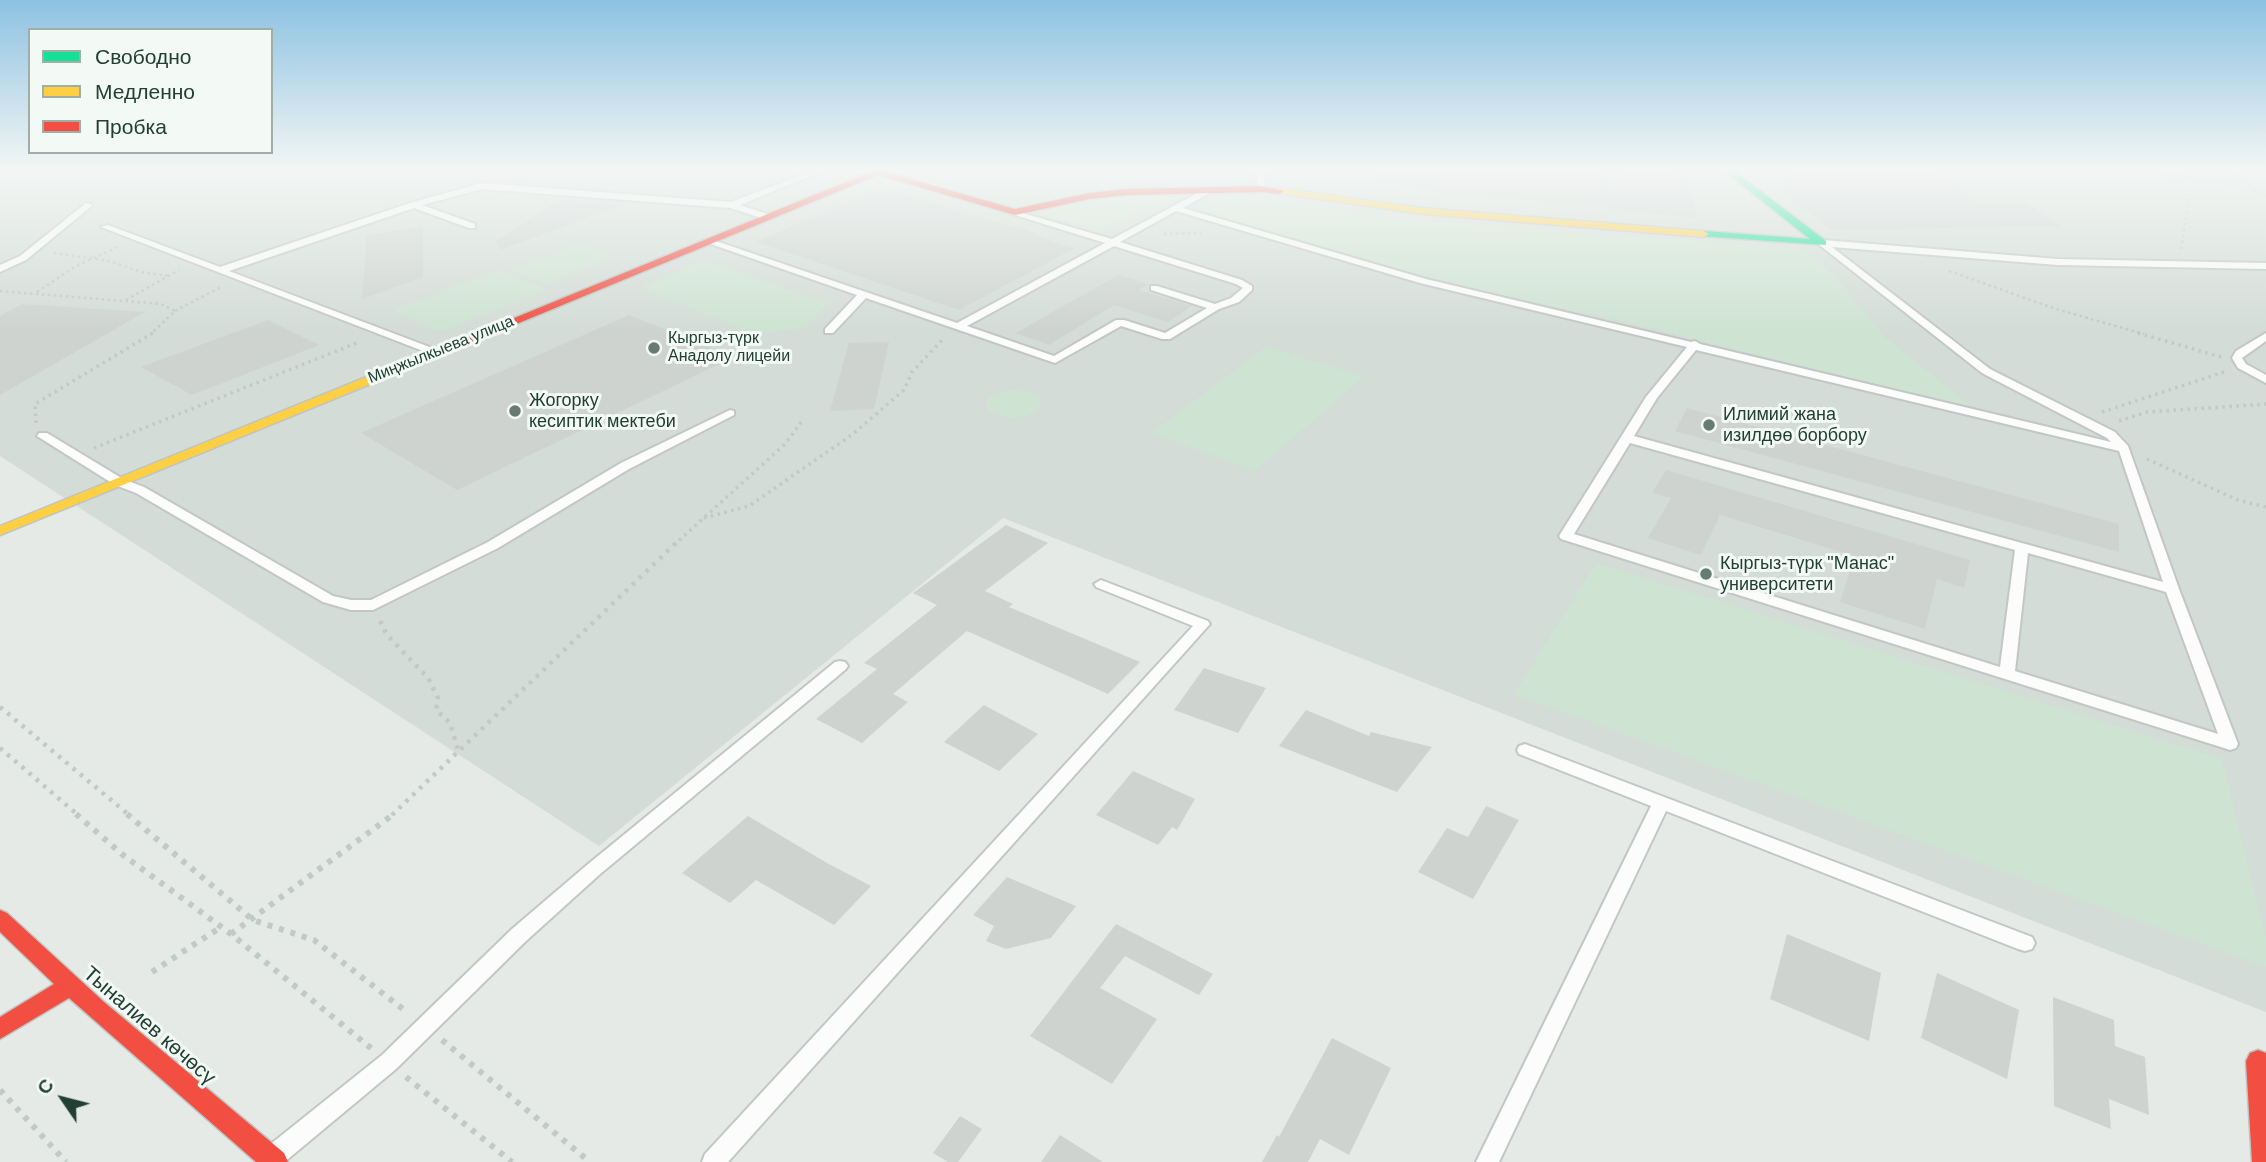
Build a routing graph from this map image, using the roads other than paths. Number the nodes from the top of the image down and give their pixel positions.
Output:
1 (65, 224) edge
2 (357, 224) edge
3 (467, 224) edge
4 (750, 224) edge
5 (1054, 224) edge
6 (1147, 224) edge
7 (1228, 224) edge
8 (1587, 224) edge
9 (1798, 224) edge
10 (472, 226) dead end
11 (105, 228) dead end
12 (707, 241) junction
13 (1113, 243) junction
14 (1822, 243) junction
15 (2266, 266) edge
16 (0, 270) edge
17 (222, 270) junction
18 (1154, 288) dead end
19 (864, 294) junction
20 (1215, 307) junction
21 (829, 331) dead end
22 (953, 331) junction
23 (2266, 336) edge
24 (1695, 344) junction
25 (436, 352) junction
26 (2266, 380) edge
27 (730, 413) dead end
28 (43, 436) road end
29 (1627, 438) junction
30 (2124, 449) junction
31 (119, 482) junction
32 (0, 530) edge
33 (2022, 548) junction
34 (1101, 584) dead end
35 (2172, 590) junction
36 (840, 666) dead end
37 (2007, 674) junction
38 (1525, 750) dead end
39 (1660, 805) junction
40 (0, 919) edge
41 (2025, 943) dead end
42 (69, 986) junction
43 (0, 1029) edge
44 (2258, 1060) dead end
45 (273, 1160) edge
46 (713, 1162) edge
47 (1487, 1162) edge
48 (2265, 1162) edge

1 - 16 lane
2 - 17 lane
3 - 10 lane
4 - 12 street, Миңжылкыева улица
5 - 13 lane
6 - 13 lane
7 - 24 lane
8 - 14 street
9 - 14 street
11 - 17 lane
12 - 19 lane
12 - 25 street, Миңжылкыева улица
13 - 20 lane
13 - 22 lane
14 - 15 lane
14 - 30 lane
17 - 25 lane
18 - 20 lane
19 - 21 lane
19 - 22 lane
20 - 22 lane
23 - 26 lane
24 - 29 lane
24 - 30 lane
25 - 31 street, Миңжылкыева улица
27 - 31 lane
28 - 31 lane
29 - 33 lane
29 - 37 lane
30 - 35 lane
31 - 32 street, Миңжылкыева улица
33 - 35 lane
33 - 37 lane
34 - 46 lane
35 - 37 lane
36 - 45 lane
38 - 39 lane
39 - 41 lane
39 - 47 lane
40 - 42 street, Тыналиев көчөсү
42 - 43 street
42 - 45 street, Тыналиев көчөсү
44 - 48 street

